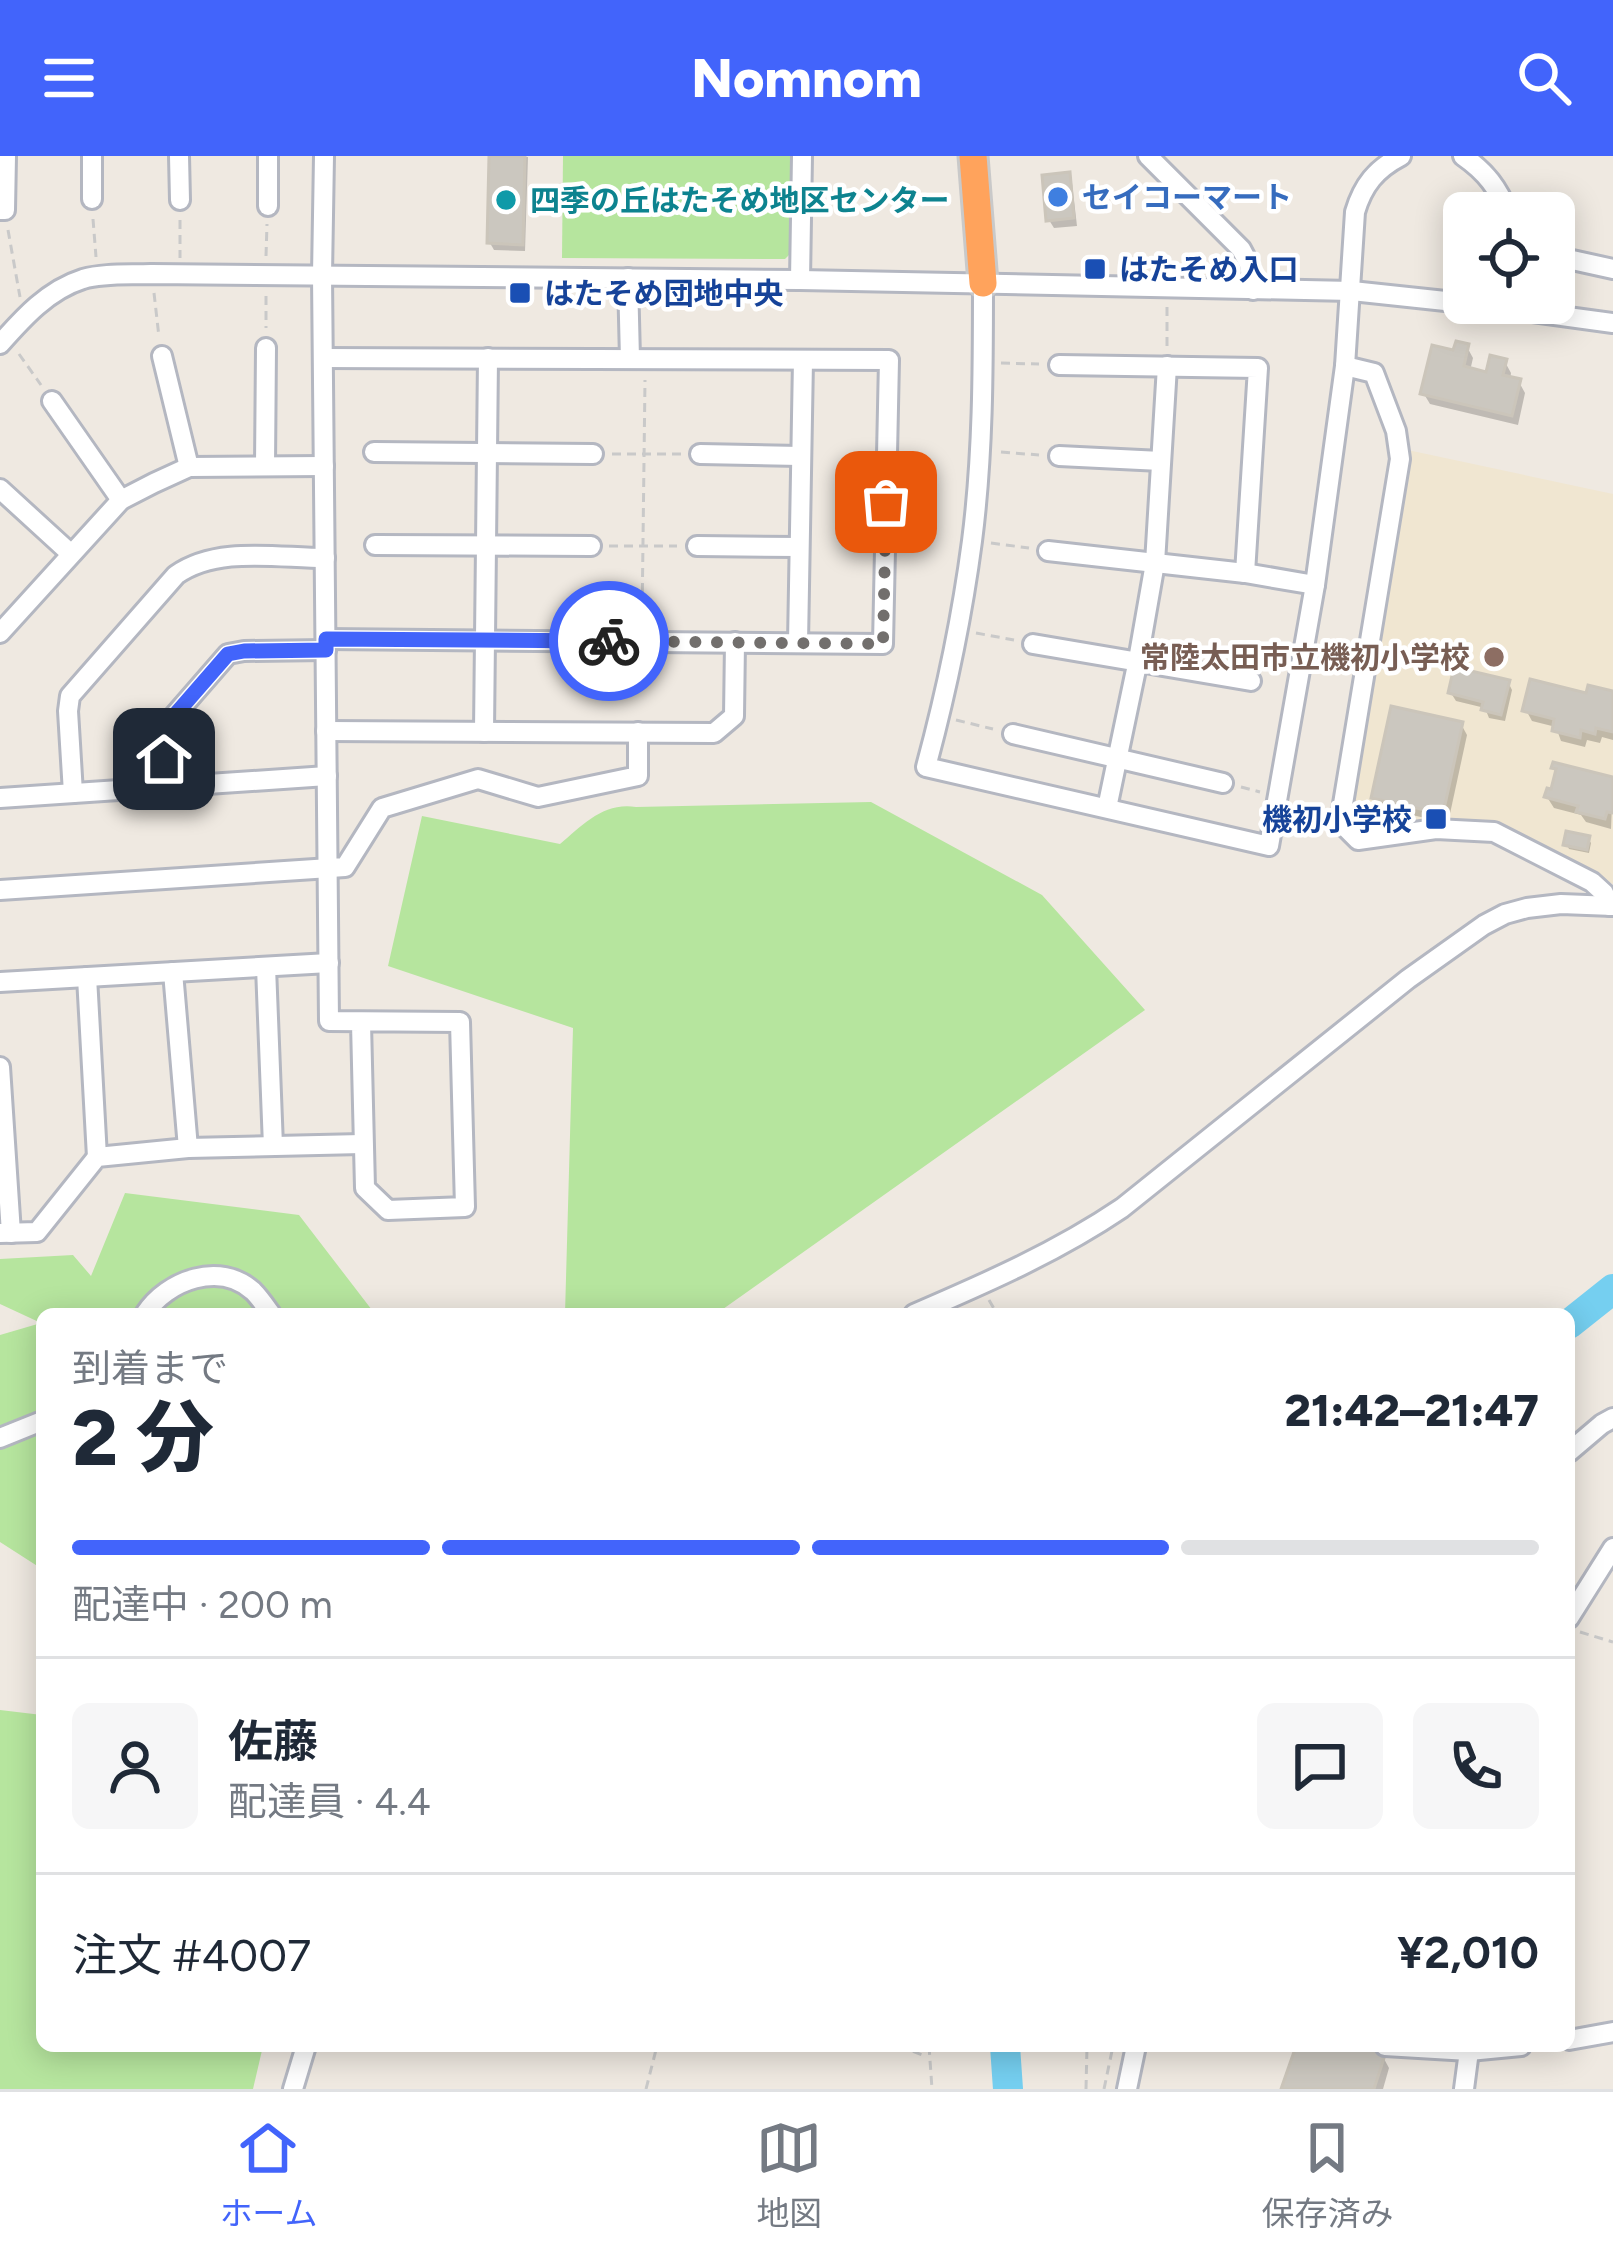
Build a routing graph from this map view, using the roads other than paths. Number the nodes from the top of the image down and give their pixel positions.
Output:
1 (6, 156) edge
2 (92, 156) edge
3 (179, 156) edge
4 (268, 156) edge
5 (324, 156) edge
6 (802, 156) edge
7 (973, 156) edge
8 (1148, 156) edge
9 (1401, 156) edge
10 (1463, 156) edge
11 (1499, 192) edge
12 (92, 199) road end
13 (180, 200) road end
14 (268, 206) road end
15 (3, 210) edge
16 (1575, 260) edge
17 (1613, 268) edge
18 (322, 275) junction
19 (628, 278) junction
20 (800, 280) junction
21 (983, 284) junction
22 (1253, 290) junction
23 (1352, 291) junction
24 (1443, 301) edge
25 (1575, 318) edge
26 (1613, 323) edge
27 (3, 340) edge
28 (266, 348) road end
29 (162, 356) road end
30 (323, 358) junction
31 (488, 358) junction
32 (638, 359) junction
33 (803, 360) junction
34 (1059, 365) road end
35 (1167, 366) junction
36 (1345, 366) junction
37 (52, 401) road end
38 (374, 452) dead end
39 (487, 453) junction
40 (592, 454) road end
41 (700, 454) road end
42 (800, 456) junction
43 (1059, 456) road end
44 (1161, 460) junction
45 (265, 465) junction
46 (324, 466) junction
47 (189, 467) junction
48 (0, 489) edge
49 (121, 500) junction
50 (375, 545) dead end
51 (486, 546) junction
52 (591, 546) road end
53 (697, 546) road end
54 (799, 548) junction
55 (1048, 551) road end
56 (70, 553) junction
57 (325, 558) junction
58 (1155, 563) junction
59 (1246, 573) junction
60 (1315, 585) junction
61 (7, 610) edge
62 (0, 633) edge
63 (485, 640) junction
64 (735, 643) junction
65 (798, 643) junction
66 (1033, 644) road end
67 (326, 645) junction
68 (1138, 660) junction
69 (1251, 681) dead end
70 (326, 731) junction
71 (638, 731) junction
72 (484, 732) junction
73 (1013, 734) road end
74 (1118, 758) junction
75 (327, 776) junction
76 (1223, 783) road end
77 (167, 787) junction
78 (73, 793) junction
79 (0, 798) edge
80 (1107, 808) junction
81 (328, 867) junction
82 (0, 890) edge
83 (1611, 906) edge
84 (329, 963) junction
85 (266, 967) junction
86 (173, 972) junction
87 (87, 977) junction
88 (0, 982) edge
89 (361, 1023) junction
90 (0, 1067) edge
91 (362, 1144) junction
92 (273, 1146) junction
93 (188, 1148) junction
94 (97, 1156) junction
95 (6, 1233) edge
96 (149, 1308) edge
97 (266, 1308) edge
98 (927, 1308) edge
99 (1613, 1418) edge
100 (36, 1423) edge
101 (0, 1438) edge
102 (1575, 1447) edge
103 (1613, 1548) edge
104 (1575, 1608) edge
105 (1613, 2032) edge
106 (1575, 2039) edge
107 (304, 2052) edge
108 (1135, 2052) edge
109 (1469, 2052) edge
110 (293, 2089) edge
111 (1127, 2089) edge
112 (1464, 2089) edge

1 - 15 street
2 - 12 street
3 - 13 street
4 - 14 street
5 - 18 street
6 - 20 street
7 - 21 highway
8 - 22 street
9 - 23 street
10 - 11 street
16 - 17 street
18 - 19 street
18 - 27 street
18 - 30 street
19 - 20 street
19 - 32 street
20 - 21 street
21 - 22 street
21 - 80 street
22 - 23 street
23 - 24 street
23 - 36 street
25 - 26 street
28 - 45 street
29 - 47 street
30 - 31 street
30 - 46 street
31 - 32 street
31 - 39 street
32 - 33 street
33 - 42 street
33 - 65 street
34 - 35 street
35 - 44 street
35 - 59 street
36 - 60 street
36 - 83 street
37 - 49 street
38 - 39 street
39 - 40 street
39 - 51 street
41 - 42 street
42 - 54 street
43 - 44 street
44 - 58 street
45 - 46 street
45 - 47 street
46 - 57 street
47 - 49 street
48 - 56 street
49 - 56 street
50 - 51 street
51 - 52 street
51 - 63 street
53 - 54 street
54 - 65 street
55 - 58 street
56 - 61 street
57 - 67 street
57 - 78 street
58 - 59 street
58 - 68 street
59 - 60 street
60 - 80 street
61 - 62 street
63 - 64 street
63 - 67 street
63 - 72 street
64 - 65 street
64 - 71 street
66 - 68 street
67 - 70 street
67 - 77 street
68 - 69 street
68 - 74 street
70 - 72 street
70 - 75 street
71 - 72 street
71 - 81 street
73 - 74 street
74 - 76 street
74 - 80 street
75 - 77 street
75 - 81 street
77 - 78 street
78 - 79 street
81 - 82 street
81 - 84 street
83 - 98 street
84 - 85 street
84 - 89 street
85 - 86 street
85 - 92 street
86 - 87 street
86 - 93 street
87 - 88 street
87 - 94 street
89 - 91 street
89 - 91 street
90 - 95 street
91 - 92 street
92 - 93 street
93 - 94 street
94 - 95 street
96 - 97 street
99 - 102 street
100 - 101 street
103 - 104 street
105 - 106 street
107 - 110 street
108 - 111 street
109 - 112 street

